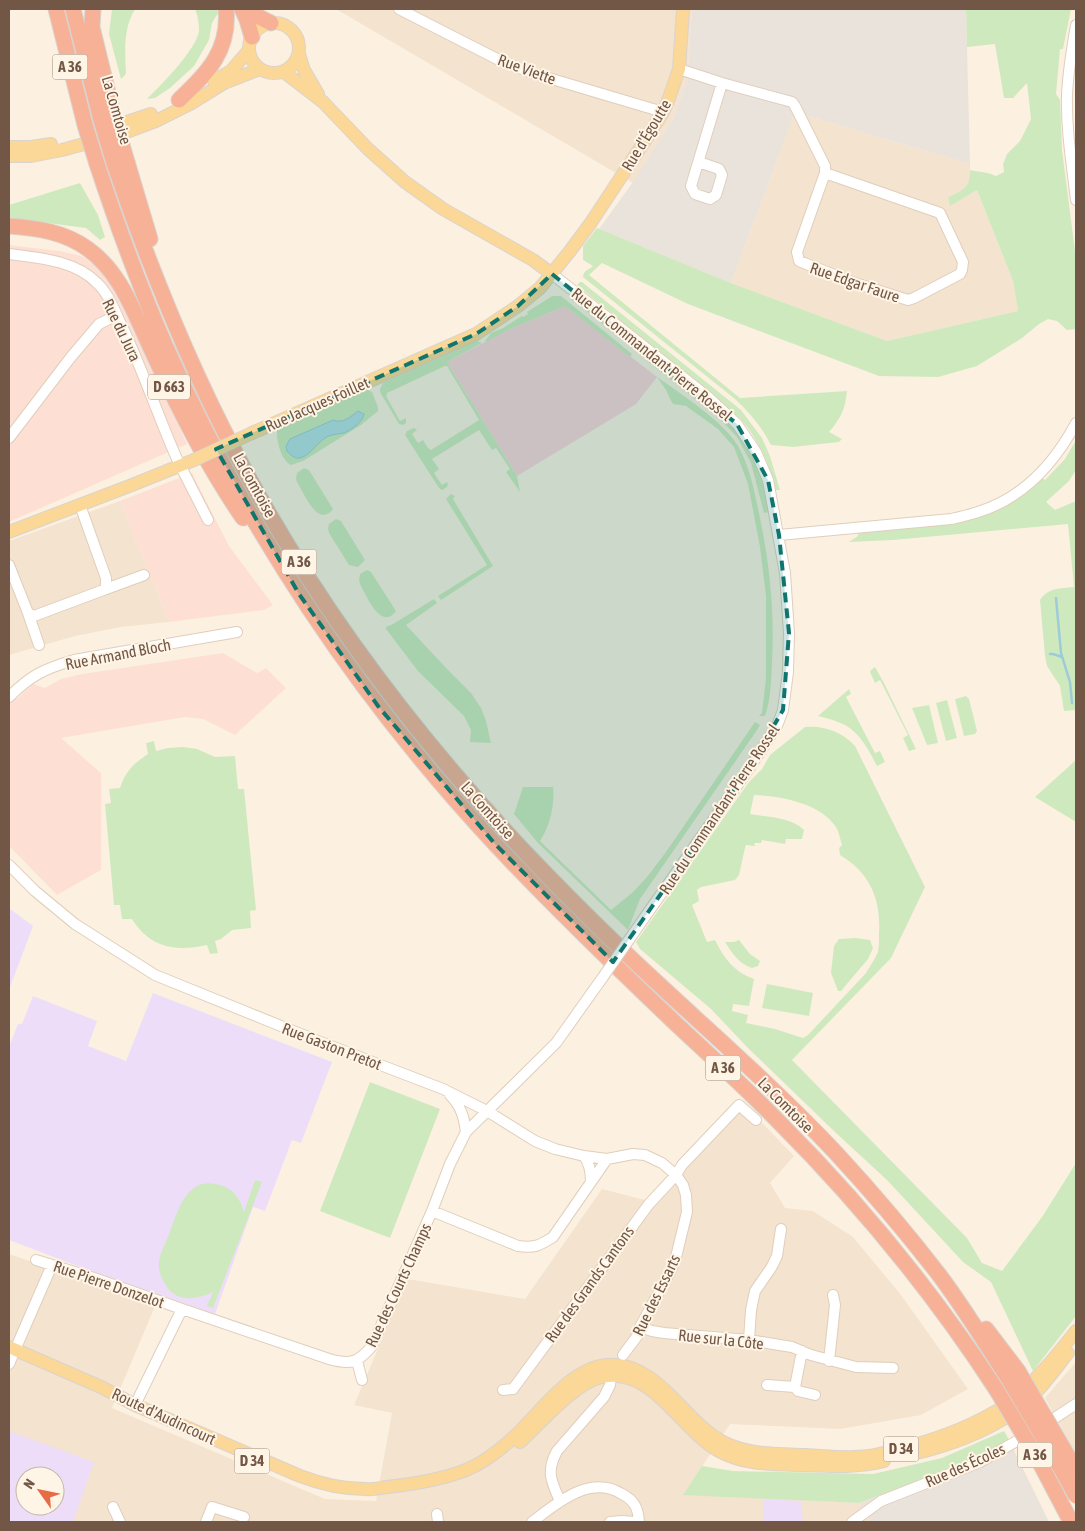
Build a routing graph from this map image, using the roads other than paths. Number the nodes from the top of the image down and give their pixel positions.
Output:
1 (56, 9) edge
2 (73, 9) edge
3 (93, 9) edge
4 (226, 9) edge
5 (242, 9) edge
6 (251, 9) edge
7 (399, 9) edge
8 (684, 9) edge
9 (271, 23) junction
10 (1076, 25) edge
11 (250, 44) junction
12 (299, 54) junction
13 (679, 69) junction
14 (260, 70) junction
15 (284, 72) junction
16 (722, 83) junction
17 (179, 100) junction
18 (324, 102) junction
19 (663, 112) junction
20 (107, 118) junction
21 (9, 147) edge
22 (9, 156) edge
23 (698, 162) dead end
24 (825, 174) junction
25 (1076, 200) edge
26 (590, 224) joint
27 (9, 226) edge
28 (9, 254) edge
29 (552, 274) junction
30 (116, 315) junction
31 (1076, 423) edge
32 (9, 438) edge
33 (181, 465) junction
34 (80, 505) junction
35 (208, 520) dead end
36 (9, 532) edge
37 (779, 535) junction
38 (9, 565) edge
39 (144, 575) dead end
40 (106, 589) junction
41 (299, 594) junction
42 (28, 613) junction
43 (238, 632) dead end
44 (40, 645) dead end
45 (9, 697) edge
46 (9, 865) edge
47 (443, 1090) junction
48 (487, 1111) junction
49 (756, 1120) dead end
50 (466, 1132) junction
51 (584, 1156) junction
52 (607, 1159) junction
53 (676, 1175) junction
54 (591, 1182) junction
55 (432, 1211) junction
56 (781, 1229) dead end
57 (36, 1260) dead end
58 (52, 1264) junction
59 (833, 1295) dead end
60 (182, 1309) junction
61 (640, 1327) junction
62 (1076, 1330) edge
63 (749, 1340) junction
64 (1076, 1343) edge
65 (802, 1352) junction
66 (11, 1355) edge
67 (624, 1355) dead end
68 (357, 1361) junction
69 (829, 1361) junction
70 (893, 1368) dead end
71 (1013, 1375) junction
72 (611, 1376) junction
73 (362, 1380) dead end
74 (767, 1384) dead end
75 (796, 1387) junction
76 (503, 1390) dead end
77 (815, 1395) dead end
78 (1076, 1404) edge
79 (135, 1405) junction
80 (1076, 1470) edge
81 (378, 1492) junction
82 (1076, 1496) edge
83 (560, 1501) junction
84 (113, 1507) dead end
85 (244, 1517) dead end
86 (120, 1522) edge
87 (206, 1522) edge
88 (532, 1522) edge
89 (610, 1522) edge
90 (634, 1522) edge
91 (639, 1522) edge
92 (852, 1522) edge
93 (1071, 1522) edge

1 - 41 highway, La Comtoise / A 36, bridge
2 - 20 highway, La Comtoise / A 36
3 - 20 highway
4 - 17 highway
5 - 11 highway
6 - 9 highway
7 - 19 street, Rue Viette
8 - 13 main road, Rue d'Égoutte
9 - 11 main road
9 - 12 main road
10 - 25 street
11 - 14 main road
11 - 17 main road
12 - 15 main road
12 - 18 main road
13 - 16 street
13 - 19 main road, Rue d'Égoutte
14 - 15 main road
14 - 22 main road
15 - 18 main road
16 - 23 street
16 - 24 street
17 - 21 main road
18 - 29 main road
19 - 26 main road, Rue d'Égoutte
20 - 71 highway, La Comtoise / A 36, bridge
24 - 24 street, Rue Edgar Faure
26 - 29 main road, Rue Jacques Foillet
27 - 41 highway, D 663
28 - 30 street, Rue du Jura
29 - 33 main road, Rue Jacques Foillet, bridge
29 - 37 street, Rue du Commandant Pierre Rossel
30 - 32 street
30 - 33 street, Rue du Jura
31 - 37 street
33 - 34 main road, Rue Jacques Foillet
33 - 35 street, Rue du Jura
34 - 36 main road, Rue Jacques Foillet
34 - 40 street
37 - 48 street, Rue du Commandant Pierre Rossel, bridge
38 - 42 street
39 - 40 street
40 - 42 street
41 - 93 highway, La Comtoise / A 36, bridge
42 - 44 street
43 - 45 street, Rue Armand Bloch
46 - 47 street, Rue Gaston Pretot
47 - 48 street, Rue Gaston Pretot
47 - 50 street
48 - 50 street, Rue des Courts Champs
48 - 51 street, Rue Gaston Pretot
49 - 53 street, Rue des Grands Cantons
50 - 55 street, Rue des Courts Champs
51 - 52 street, Rue Gaston Pretot
51 - 54 street
52 - 53 street, Rue Gaston Pretot
52 - 54 street
53 - 61 street, Rue des Essarts
53 - 76 street, Rue des Grands Cantons
54 - 55 street
55 - 68 street, Rue des Courts Champs
56 - 63 street
57 - 58 street, Rue Pierre Donzelot
58 - 60 street, Rue Pierre Donzelot
58 - 66 street
59 - 69 street
60 - 68 street, Rue des Courts Champs
60 - 79 street
61 - 63 street, Rue sur la Côte
61 - 67 street, Rue des Essarts
62 - 81 main road, D 34
63 - 65 street, Rue sur la Côte
64 - 72 main road, D 34
65 - 69 street, Rue sur la Côte
65 - 75 street
66 - 79 main road, Route d'Audincourt / D 34
66 - 81 main road, Route d'Audincourt / D 34
68 - 73 street
69 - 70 street, Rue sur la Côte
71 - 80 highway, La Comtoise / A 36, bridge
71 - 82 highway, La Comtoise / A 36, bridge
72 - 81 main road, D 34
72 - 83 street
74 - 75 street
75 - 77 street
78 - 92 street, Rue des Écoles
79 - 81 main road, Route d'Audincourt / D 34
83 - 88 street
83 - 91 street
84 - 86 street
85 - 87 street
89 - 90 street

